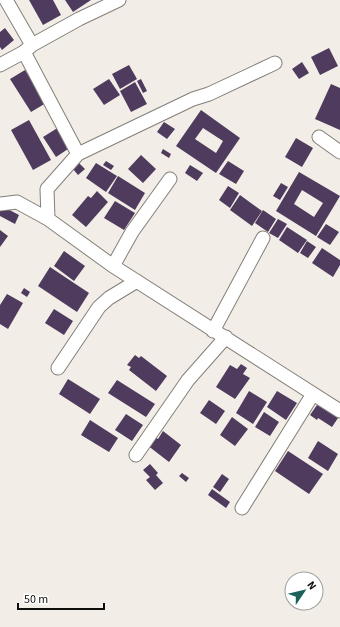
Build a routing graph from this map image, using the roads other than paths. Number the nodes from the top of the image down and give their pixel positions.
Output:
1 (6, 0) edge
2 (118, 0) edge
3 (28, 48) junction
4 (275, 63) dead end
5 (0, 65) edge
6 (319, 137) dead end
7 (340, 152) edge
8 (78, 154) junction
9 (170, 179) dead end
10 (0, 204) edge
11 (48, 219) junction
12 (263, 238) dead end
13 (113, 266) junction
14 (137, 281) junction
15 (214, 330) junction
16 (226, 337) junction
17 (58, 368) dead end
18 (313, 394) junction
19 (340, 411) edge
20 (136, 455) dead end
21 (242, 508) dead end

1 - 3 street
2 - 3 street
3 - 5 street
3 - 8 street
4 - 8 street
6 - 7 street
8 - 11 street
9 - 13 street
10 - 11 street
11 - 13 street
12 - 15 street
13 - 14 street
14 - 15 street
14 - 17 street
15 - 16 street
16 - 18 street
16 - 20 street
18 - 19 street
18 - 21 street

